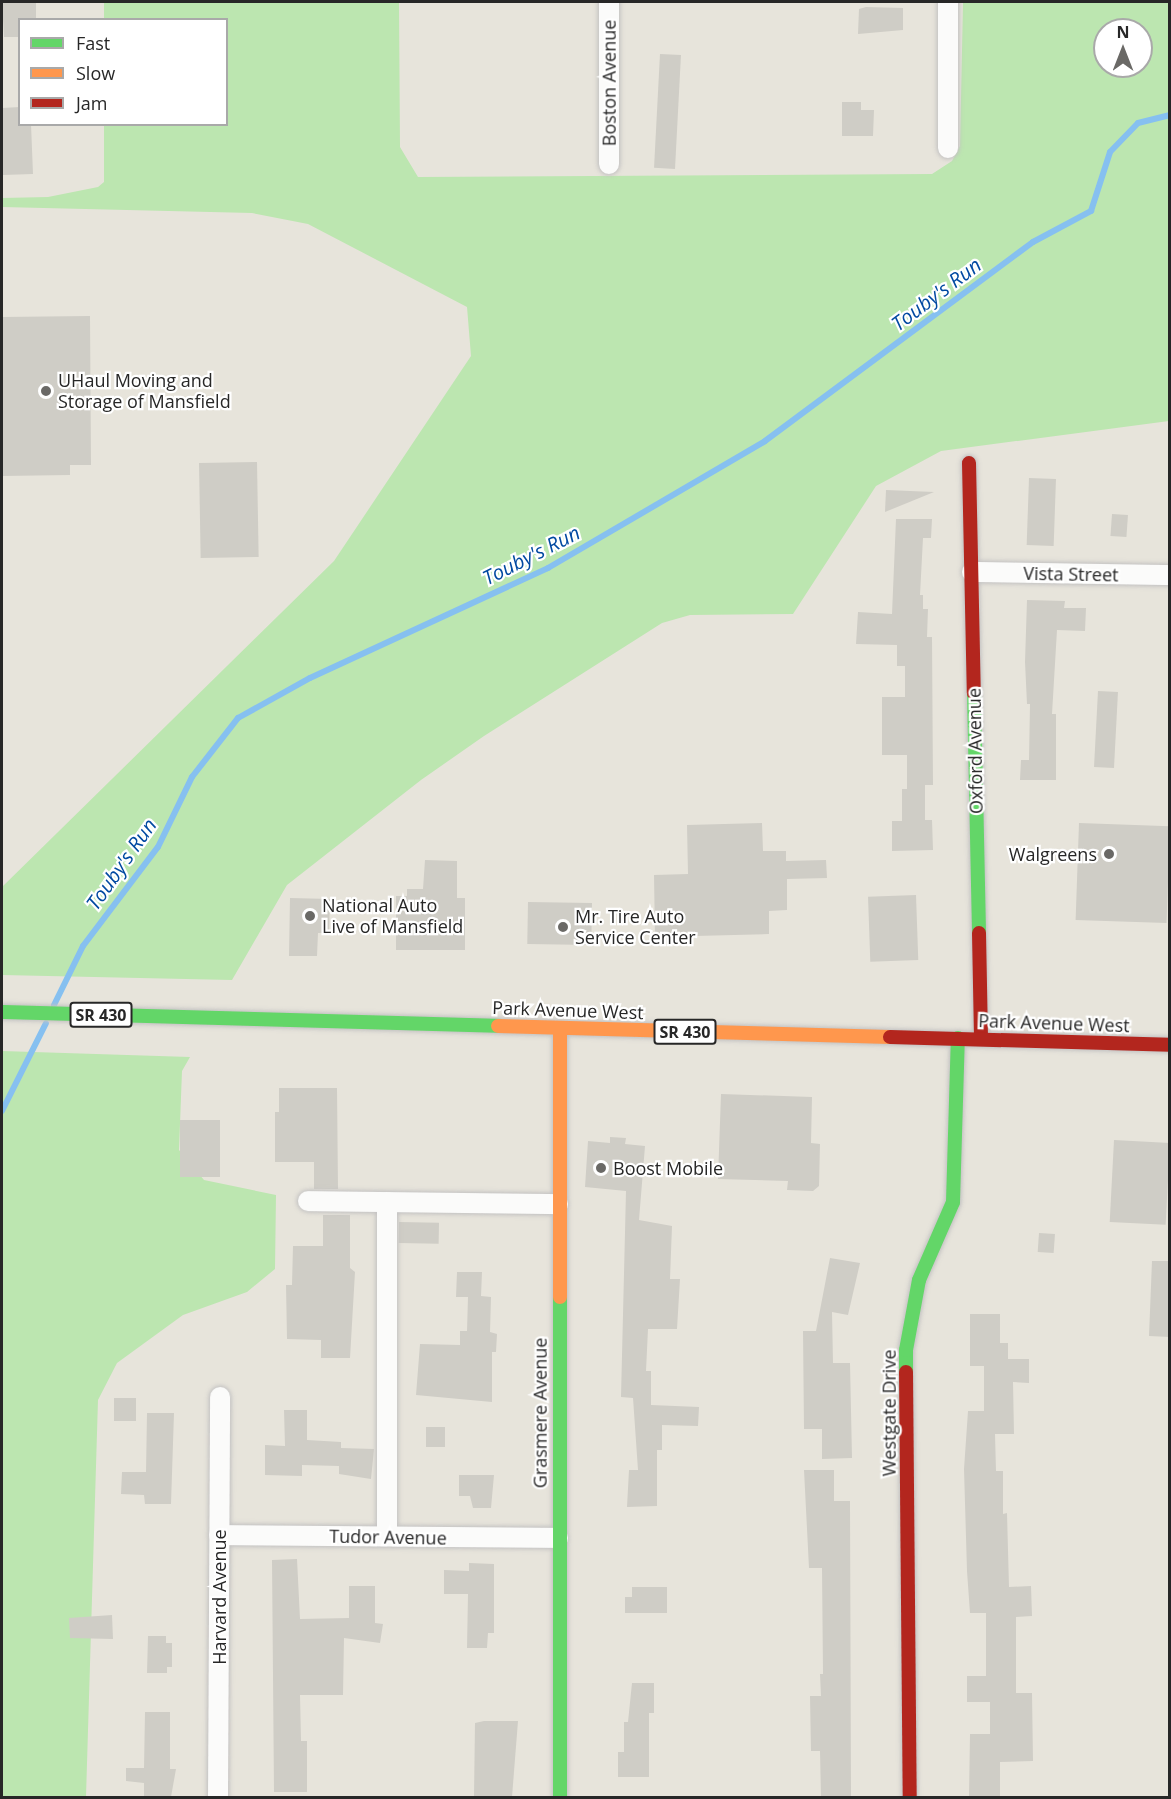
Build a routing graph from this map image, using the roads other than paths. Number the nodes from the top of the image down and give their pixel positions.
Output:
1 (609, 2) edge
2 (948, 2) edge
3 (948, 148) dead end
4 (609, 164) dead end
5 (969, 463) dead end
6 (972, 572) junction
7 (1170, 575) edge
8 (2, 1012) edge
9 (560, 1028) junction
10 (958, 1038) junction
11 (981, 1039) junction
12 (1170, 1045) edge
13 (308, 1201) dead end
14 (387, 1202) junction
15 (558, 1204) junction
16 (220, 1397) dead end
17 (219, 1535) junction
18 (387, 1536) junction
19 (558, 1539) junction
20 (218, 1797) edge
21 (560, 1797) edge
22 (910, 1797) edge

1 - 4 street, Boston Avenue
2 - 3 street
5 - 6 street, Oxford Avenue
6 - 7 street, Vista Street
6 - 11 street, Oxford Avenue
8 - 9 street, Park Avenue West / SR 430
9 - 10 street, Park Avenue West / SR 430
9 - 15 street, Grasmere Avenue
10 - 11 street, Park Avenue West / SR 430
10 - 22 street, Westgate Drive
11 - 12 street, Park Avenue West / SR 430
13 - 14 street
14 - 15 street
14 - 18 street
15 - 19 street, Grasmere Avenue
16 - 17 street, Harvard Avenue
17 - 18 street, Tudor Avenue
17 - 20 street, Harvard Avenue
18 - 19 street, Tudor Avenue
19 - 21 street, Grasmere Avenue

